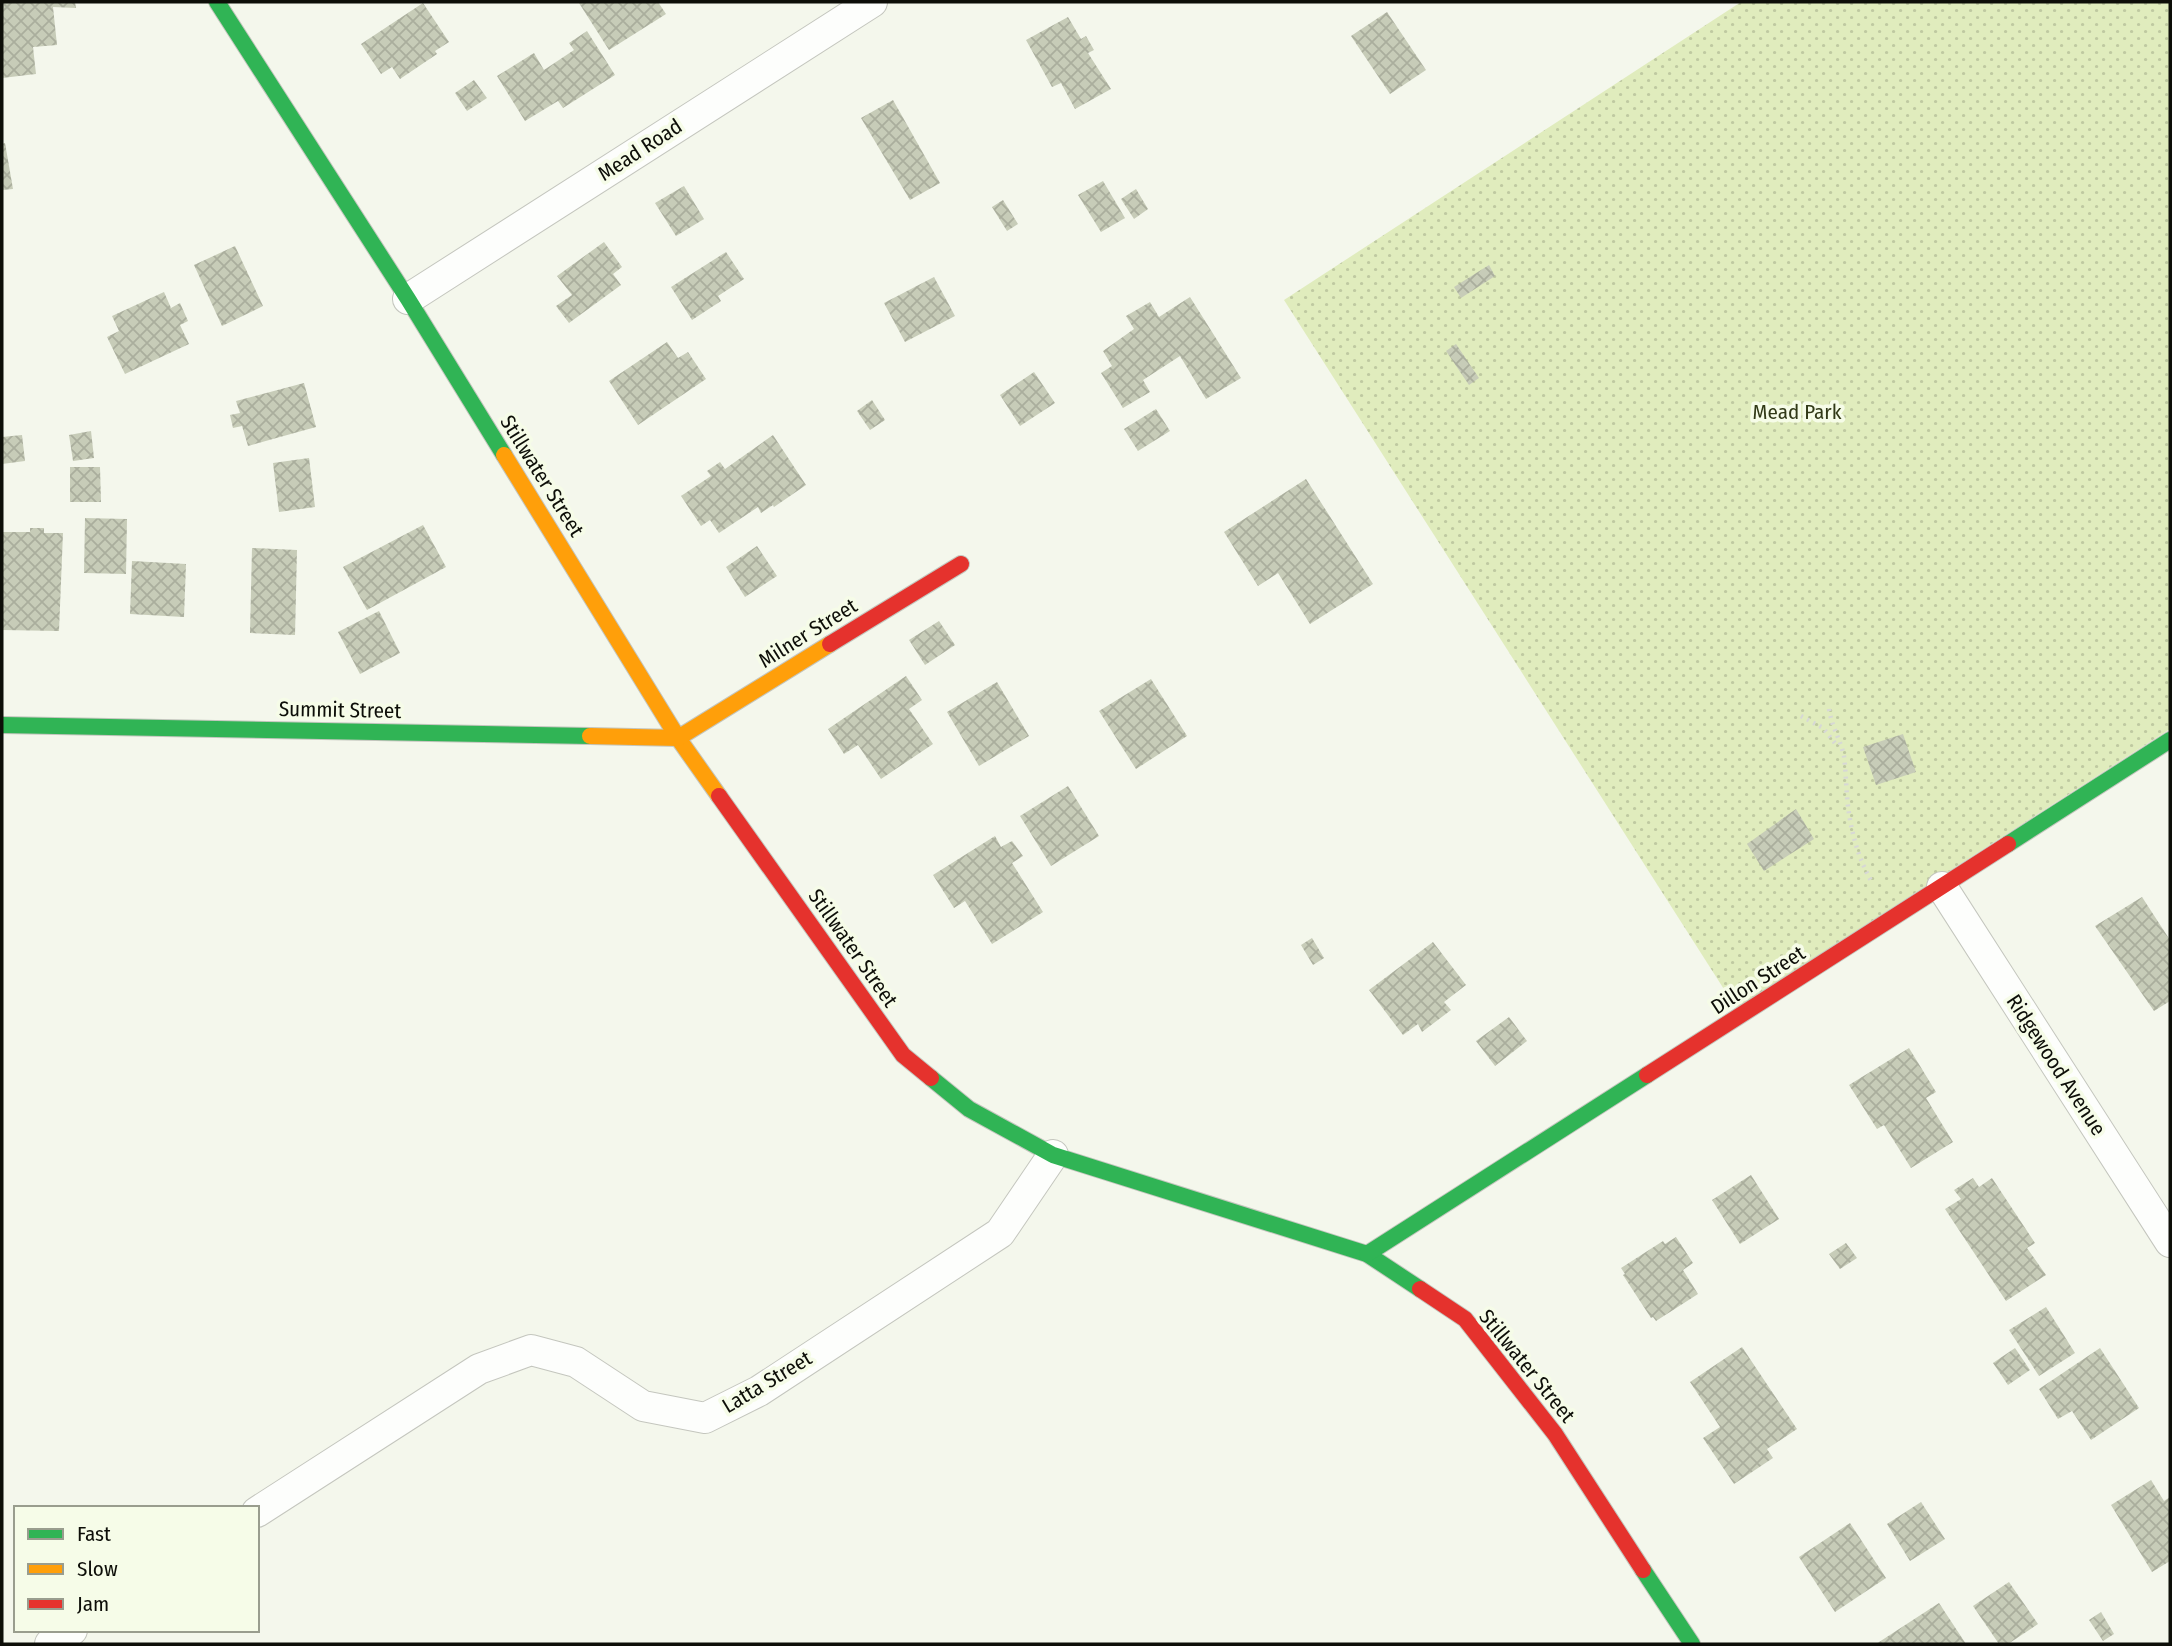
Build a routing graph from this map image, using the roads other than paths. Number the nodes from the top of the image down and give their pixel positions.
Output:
1 (217, 2) edge
2 (872, 2) edge
3 (408, 299) junction
4 (961, 564) dead end
5 (2, 724) edge
6 (678, 738) junction
7 (2170, 740) edge
8 (1942, 887) junction
9 (1053, 1156) junction
10 (2170, 1242) edge
11 (1367, 1254) junction
12 (259, 1510) edge
13 (69, 1632) edge
14 (50, 1644) edge
15 (1692, 1644) edge

1 - 3 street, Stillwater Street
2 - 3 street, Mead Road
3 - 6 street, Stillwater Street
4 - 6 street, Milner Street
5 - 6 street, Summit Street
6 - 9 street, Stillwater Street
7 - 8 street, Dillon Street
8 - 10 street, Ridgewood Avenue
8 - 11 street, Dillon Street
9 - 11 street, Stillwater Street
9 - 12 street, Latta Street
11 - 15 street, Stillwater Street
13 - 14 street

